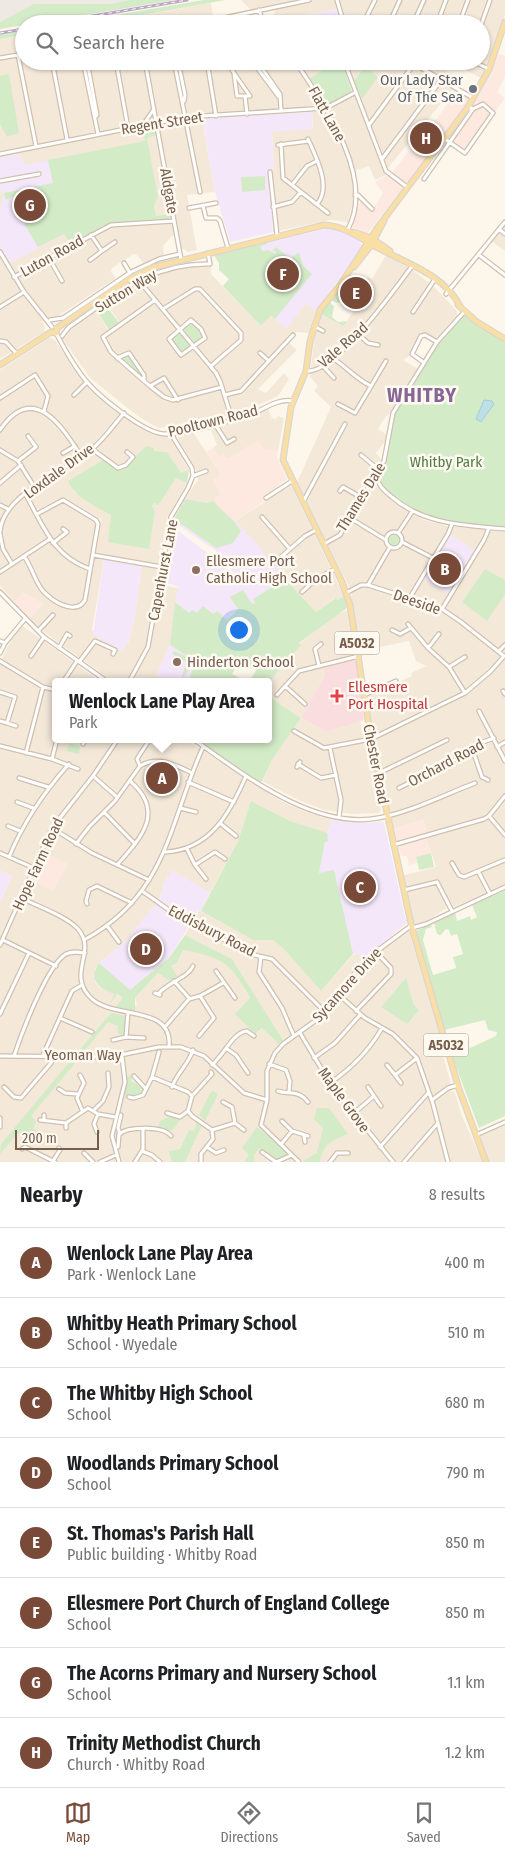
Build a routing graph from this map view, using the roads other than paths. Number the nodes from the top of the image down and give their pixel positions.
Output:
1 (309, 0) edge
2 (337, 0) edge
3 (375, 0) edge
4 (400, 0) edge
5 (424, 0) edge
6 (446, 0) edge
7 (468, 0) edge
8 (490, 0) edge
9 (259, 10) junction
10 (236, 15) edge
11 (261, 15) edge
12 (341, 15) edge
13 (368, 15) edge
14 (392, 15) edge
15 (417, 15) edge
16 (440, 15) edge
17 (462, 15) edge
18 (485, 15) edge
19 (505, 22) edge
20 (502, 41) edge
21 (15, 56) edge
22 (0, 58) edge
23 (490, 67) edge
24 (21, 70) edge
25 (54, 70) edge
26 (85, 70) edge
27 (89, 70) edge
28 (118, 70) edge
29 (147, 70) edge
30 (178, 70) edge
31 (208, 70) edge
32 (232, 70) edge
33 (260, 70) edge
34 (301, 70) edge
35 (347, 70) edge
36 (410, 70) edge
37 (424, 70) edge
38 (488, 70) edge
39 (234, 73) junction
40 (441, 80) junction
41 (92, 88) junction
42 (88, 89) junction
43 (356, 92) junction
44 (246, 96) junction
45 (473, 98) junction
46 (478, 102) dead end
47 (483, 104) junction
48 (326, 108) junction
49 (470, 108) junction
50 (154, 109) junction
51 (281, 111) junction
52 (247, 114) junction
53 (216, 116) junction
54 (95, 117) junction
55 (186, 117) junction
56 (156, 122) junction
57 (143, 125) junction
58 (369, 126) junction
59 (128, 128) junction
60 (98, 134) junction
61 (445, 139) junction
62 (66, 140) junction
63 (450, 143) junction
64 (36, 146) junction
65 (0, 154) edge
66 (382, 159) junction
67 (317, 161) junction
68 (270, 172) dead end
69 (39, 174) dead end
70 (424, 179) dead end
71 (0, 181) edge
72 (292, 185) junction
73 (408, 188) junction
74 (200, 192) dead end
75 (301, 192) junction
76 (355, 195) junction
77 (216, 203) dead end
78 (317, 204) junction
79 (203, 206) junction
80 (273, 207) junction
81 (190, 208) dead end
82 (372, 210) dead end
83 (326, 213) dead end
84 (174, 221) junction
85 (505, 222) edge
86 (499, 229) junction
87 (350, 230) junction
88 (505, 234) edge
89 (91, 235) junction
90 (277, 235) junction
91 (371, 241) junction
92 (115, 242) dead end
93 (228, 248) junction
94 (102, 251) junction
95 (0, 252) edge
96 (208, 252) junction
97 (479, 255) junction
98 (180, 256) junction
99 (49, 258) junction
100 (90, 260) dead end
101 (124, 263) dead end
102 (413, 265) junction
103 (130, 272) junction
104 (505, 275) edge
105 (14, 277) junction
106 (137, 278) junction
107 (434, 280) junction
108 (62, 281) dead end
109 (24, 292) junction
110 (447, 293) junction
111 (155, 300) junction
112 (0, 308) edge
113 (163, 309) junction
114 (465, 311) junction
115 (413, 312) dead end
116 (50, 320) dead end
117 (314, 326) junction
118 (180, 328) junction
119 (321, 328) dead end
120 (53, 329) junction
121 (56, 333) joint
122 (358, 334) junction
123 (293, 335) dead end
124 (62, 336) dead end
125 (505, 338) edge
126 (0, 341) edge
127 (437, 342) junction
128 (378, 345) dead end
129 (194, 347) junction
130 (260, 353) dead end
131 (17, 354) junction
132 (117, 358) junction
133 (332, 358) junction
134 (269, 361) junction
135 (424, 362) junction
136 (386, 364) dead end
137 (0, 365) edge
138 (322, 365) junction
139 (211, 366) junction
140 (306, 371) junction
141 (334, 378) dead end
142 (144, 381) junction
143 (87, 382) junction
144 (370, 385) junction
145 (150, 386) junction
146 (222, 387) junction
147 (74, 395) dead end
148 (225, 395) junction
149 (0, 398) edge
150 (178, 400) junction
151 (293, 401) junction
152 (341, 404) dead end
153 (44, 411) junction
154 (124, 413) junction
155 (232, 420) junction
156 (215, 424) junction
157 (345, 424) dead end
158 (0, 430) edge
159 (171, 434) junction
160 (28, 436) dead end
161 (234, 439) dead end
162 (75, 446) junction
163 (92, 449) junction
164 (0, 450) edge
165 (127, 452) dead end
166 (64, 453) dead end
167 (360, 455) dead end
168 (82, 457) junction
169 (18, 461) junction
170 (21, 465) junction
171 (379, 470) junction
172 (206, 471) dead end
173 (376, 475) junction
174 (192, 476) junction
175 (292, 481) junction
176 (0, 483) edge
177 (346, 483) dead end
178 (380, 484) junction
179 (370, 485) junction
180 (343, 487) junction
181 (35, 488) junction
182 (340, 492) dead end
183 (26, 495) junction
184 (266, 498) dead end
185 (362, 498) junction
186 (303, 503) junction
187 (0, 505) edge
188 (8, 509) junction
189 (412, 512) junction
190 (37, 514) junction
191 (262, 517) dead end
192 (350, 518) junction
193 (452, 524) junction
194 (489, 527) junction
195 (63, 529) dead end
196 (505, 529) edge
197 (316, 530) junction
198 (0, 533) edge
199 (398, 533) junction
200 (50, 539) junction
201 (386, 540) junction
202 (402, 542) junction
203 (53, 543) junction
204 (324, 544) junction
205 (390, 547) junction
206 (290, 549) junction
207 (93, 555) junction
208 (24, 556) junction
209 (433, 558) junction
210 (274, 563) dead end
211 (12, 564) junction
212 (162, 567) junction
213 (90, 569) junction
214 (335, 569) junction
215 (0, 572) edge
216 (368, 585) junction
217 (0, 592) edge
218 (302, 592) dead end
219 (346, 593) junction
220 (409, 598) junction
221 (442, 609) junction
222 (53, 617) dead end
223 (25, 620) junction
224 (408, 624) dead end
225 (411, 628) junction
226 (392, 631) dead end
227 (38, 632) junction
228 (70, 636) dead end
229 (44, 637) junction
230 (440, 637) dead end
231 (0, 641) edge
232 (5, 644) junction
233 (321, 644) dead end
234 (505, 645) edge
235 (59, 648) junction
236 (428, 648) junction
237 (499, 651) junction
238 (0, 653) edge
239 (113, 654) dead end
240 (31, 656) dead end
241 (360, 656) junction
242 (465, 656) dead end
243 (504, 656) edge
244 (0, 661) edge
245 (78, 662) junction
246 (319, 666) junction
247 (449, 667) junction
248 (66, 678) edge
249 (102, 678) edge
250 (132, 678) edge
251 (396, 681) dead end
252 (285, 686) junction
253 (43, 687) junction
254 (52, 689) edge
255 (0, 692) edge
256 (464, 693) junction
257 (364, 694) junction
258 (277, 695) dead end
259 (306, 704) dead end
260 (479, 711) dead end
261 (0, 721) edge
262 (7, 723) junction
263 (16, 726) dead end
264 (294, 732) dead end
265 (494, 738) junction
266 (371, 739) junction
267 (448, 740) dead end
268 (505, 742) edge
269 (56, 743) edge
270 (115, 743) edge
271 (150, 743) edge
272 (198, 743) edge
273 (0, 746) edge
274 (203, 747) junction
275 (497, 747) junction
276 (330, 748) junction
277 (473, 752) junction
278 (26, 753) junction
279 (52, 759) junction
280 (505, 761) edge
281 (68, 764) junction
282 (298, 764) dead end
283 (140, 766) junction
284 (78, 769) dead end
285 (192, 773) junction
286 (379, 773) junction
287 (336, 775) junction
288 (93, 776) junction
289 (246, 776) junction
290 (19, 778) dead end
291 (130, 780) junction
292 (488, 780) dead end
293 (188, 782) junction
294 (475, 783) dead end
295 (48, 787) junction
296 (398, 788) dead end
297 (505, 796) edge
298 (117, 797) junction
299 (17, 802) dead end
300 (234, 802) junction
301 (33, 808) junction
302 (180, 808) junction
303 (104, 812) junction
304 (196, 812) dead end
305 (340, 816) junction
306 (387, 816) junction
307 (489, 816) junction
308 (221, 824) junction
309 (8, 826) dead end
310 (52, 828) junction
311 (20, 831) junction
312 (505, 835) edge
313 (236, 836) dead end
314 (76, 844) junction
315 (135, 844) junction
316 (393, 845) junction
317 (188, 849) junction
318 (165, 852) junction
319 (0, 853) edge
320 (9, 857) junction
321 (226, 859) dead end
322 (505, 860) edge
323 (452, 862) dead end
324 (117, 865) junction
325 (194, 865) junction
326 (34, 868) junction
327 (478, 872) junction
328 (206, 879) dead end
329 (150, 880) junction
330 (505, 887) edge
331 (404, 890) junction
332 (142, 891) junction
333 (490, 894) junction
334 (21, 898) junction
335 (85, 902) dead end
336 (132, 903) junction
337 (452, 911) junction
338 (412, 926) junction
339 (108, 927) junction
340 (3, 940) junction
341 (84, 940) junction
342 (119, 942) dead end
343 (0, 945) edge
344 (376, 952) junction
345 (29, 953) junction
346 (85, 953) junction
347 (261, 957) junction
348 (56, 966) junction
349 (194, 968) dead end
350 (216, 970) dead end
351 (174, 981) junction
352 (223, 983) junction
353 (82, 985) junction
354 (158, 994) dead end
355 (338, 994) junction
356 (200, 996) junction
357 (235, 998) dead end
358 (190, 999) junction
359 (356, 1011) junction
360 (325, 1012) junction
361 (128, 1013) junction
362 (0, 1014) edge
363 (360, 1015) junction
364 (60, 1018) junction
365 (165, 1028) junction
366 (382, 1028) junction
367 (90, 1033) dead end
368 (300, 1034) junction
369 (199, 1036) dead end
370 (254, 1036) dead end
371 (294, 1036) junction
372 (126, 1037) junction
373 (144, 1038) dead end
374 (113, 1040) dead end
375 (169, 1046) junction
376 (227, 1049) junction
377 (193, 1050) junction
378 (157, 1054) dead end
379 (43, 1055) junction
380 (54, 1055) junction
381 (0, 1056) edge
382 (14, 1056) junction
383 (122, 1056) junction
384 (314, 1058) junction
385 (416, 1058) junction
386 (212, 1064) junction
387 (269, 1064) junction
388 (387, 1064) dead end
389 (108, 1073) dead end
390 (248, 1073) dead end
391 (212, 1074) dead end
392 (395, 1074) junction
393 (84, 1076) dead end
394 (134, 1076) dead end
395 (152, 1077) junction
396 (330, 1082) junction
397 (401, 1083) dead end
398 (458, 1085) junction
399 (4, 1087) dead end
400 (172, 1087) junction
401 (368, 1087) dead end
402 (59, 1089) dead end
403 (146, 1089) junction
404 (289, 1091) junction
405 (429, 1092) junction
406 (279, 1093) dead end
407 (77, 1094) junction
408 (192, 1096) junction
409 (374, 1096) junction
410 (129, 1097) dead end
411 (267, 1100) junction
412 (223, 1102) dead end
413 (308, 1102) dead end
414 (433, 1102) junction
415 (381, 1106) dead end
416 (82, 1110) junction
417 (94, 1110) junction
418 (188, 1111) junction
419 (98, 1114) junction
420 (353, 1114) junction
421 (44, 1115) dead end
422 (121, 1115) dead end
423 (168, 1115) dead end
424 (115, 1117) junction
425 (282, 1121) dead end
426 (505, 1122) edge
427 (0, 1123) edge
428 (6, 1123) dead end
429 (66, 1123) junction
430 (235, 1123) junction
431 (438, 1123) junction
432 (66, 1128) dead end
433 (143, 1129) junction
434 (212, 1130) junction
435 (244, 1130) dead end
436 (94, 1131) dead end
437 (292, 1131) junction
438 (120, 1134) junction
439 (171, 1134) dead end
440 (476, 1135) junction
441 (306, 1142) dead end
442 (282, 1143) junction
443 (24, 1147) dead end
444 (118, 1147) dead end
445 (380, 1147) junction
446 (207, 1148) junction
447 (61, 1149) dead end
448 (224, 1150) dead end
449 (142, 1151) junction
450 (262, 1152) dead end
451 (84, 1153) dead end
452 (348, 1153) dead end
453 (116, 1155) junction
454 (292, 1155) junction
455 (54, 1161) edge
456 (93, 1162) edge
457 (100, 1162) edge
458 (119, 1162) edge
459 (135, 1162) edge
460 (160, 1162) edge
461 (201, 1162) edge
462 (276, 1162) edge
463 (299, 1162) edge
464 (330, 1162) edge
465 (393, 1162) edge
466 (404, 1162) edge
467 (448, 1162) edge
468 (486, 1162) edge

1 - 9 street
2 - 12 street
3 - 13 street
4 - 14 street
5 - 15 street
6 - 16 street
7 - 17 street
8 - 18 street
9 - 10 street
9 - 11 street
19 - 20 main road, A5032
20 - 23 main road, A5032
21 - 22 street
24 - 64 street
25 - 62 street
26 - 42 street
27 - 41 street
28 - 59 street
29 - 50 street, Aldgate
30 - 55 street
31 - 53 street
32 - 39 street
33 - 51 street
34 - 48 street, Flatt Lane
35 - 43 street
36 - 58 street
37 - 40 street
38 - 45 main road, A5032
39 - 44 street
39 - 44 street
40 - 45 street
40 - 66 street
41 - 42 street
41 - 54 street
42 - 54 street
43 - 48 street
43 - 58 street
44 - 52 street
45 - 49 main road, A5032
46 - 47 street
47 - 49 street
47 - 63 street
48 - 51 street, Regent Street
48 - 76 street, Flatt Lane
49 - 61 main road, A5032
49 - 63 street
50 - 56 street, Aldgate
50 - 57 street
51 - 52 street, Regent Street
52 - 53 street, Regent Street
53 - 55 street, Regent Street
54 - 60 street
55 - 56 street, Regent Street
55 - 74 street
56 - 57 street, Regent Street
56 - 84 street, Aldgate
57 - 59 street, Regent Street
58 - 66 street
59 - 60 street, Regent Street
60 - 62 street, Regent Street
61 - 63 street
61 - 73 main road, A5032
62 - 64 street, Regent Street
63 - 70 street
64 - 65 street, Regent Street
66 - 73 street
67 - 72 street
67 - 72 street
67 - 78 street
68 - 80 street
69 - 71 street
72 - 75 street
73 - 91 main road, A5032
75 - 78 street
75 - 80 street
76 - 82 street
76 - 87 street, Flatt Lane
77 - 79 street
78 - 83 street
79 - 81 street
79 - 93 street
80 - 90 street
84 - 89 street, Luton Road
84 - 98 street, Aldgate
85 - 86 street
86 - 88 street
86 - 97 street
87 - 90 main road, Sutton Way
87 - 91 main road, Sutton Way
89 - 94 street, Luton Road
89 - 99 street, Luton Road
90 - 93 main road, Sutton Way
91 - 102 main road, Sutton Way
91 - 117 main road, A5032
92 - 94 street, Luton Road
93 - 96 main road, Sutton Way
94 - 100 street, Luton Road
95 - 105 street
96 - 98 main road, Sutton Way
96 - 106 street, Sutton Way
97 - 104 street
97 - 110 street
98 - 103 street, Sutton Way
98 - 106 main road, Sutton Way
99 - 105 street, Luton Road
99 - 108 street
101 - 103 street, Sutton Way
102 - 107 main road
102 - 107 main road
102 - 122 street, Vale Road
103 - 116 street, Sutton Way
105 - 109 street
106 - 111 street
106 - 120 main road, Sutton Way
106 - 124 street, Sutton Way
107 - 110 main road
107 - 115 street
109 - 112 street
109 - 120 street
110 - 114 main road
111 - 113 street
111 - 132 street
113 - 118 street
113 - 139 street
114 - 125 main road
114 - 127 street, Thames Dale
117 - 119 street
117 - 140 main road, A5032
118 - 129 street
118 - 129 street
118 - 129 street
120 - 121 main road
120 - 131 main road, Sutton Way
121 - 143 street, Pooltown Road
122 - 128 street
122 - 133 street, Vale Road
123 - 134 street
126 - 131 street
127 - 135 street, Thames Dale
127 - 135 street
129 - 139 street
130 - 134 street
131 - 137 main road, Sutton Way
132 - 142 street
132 - 142 street
133 - 138 street, Vale Road
133 - 144 street
134 - 148 street
135 - 171 street, Thames Dale
136 - 144 street
138 - 140 street, Vale Road
138 - 141 street
139 - 146 street
140 - 151 main road, Chester Road / A5032
142 - 145 street
143 - 147 street
143 - 154 street, Pooltown Road
144 - 152 street
145 - 150 street
145 - 150 street
146 - 148 street
146 - 150 street
148 - 155 street
149 - 153 street
151 - 155 street, Pooltown Road
151 - 175 main road, Chester Road / A5032
153 - 158 street
153 - 162 street
154 - 159 street, Pooltown Road
154 - 163 street, Loxdale Drive
155 - 156 street, Pooltown Road
156 - 159 street, Pooltown Road
156 - 161 street
157 - 186 street
159 - 174 street
160 - 169 street
162 - 166 street
162 - 168 street
163 - 165 street
163 - 168 street, Loxdale Drive
164 - 169 street
167 - 171 street
168 - 181 street, Loxdale Drive
169 - 170 street
170 - 176 street
170 - 181 street
171 - 173 street, Thames Dale
172 - 174 street
173 - 178 street
173 - 179 street, Thames Dale
174 - 212 street, Capenhurst Lane
175 - 184 street
175 - 186 main road, Chester Road / A5032
177 - 180 street
178 - 179 street
178 - 189 street
179 - 185 street, Thames Dale
180 - 182 street
180 - 185 street
181 - 183 street, Loxdale Drive
183 - 188 street, Loxdale Drive
183 - 190 street
185 - 192 street, Thames Dale
186 - 197 main road, Chester Road / A5032
187 - 188 street
188 - 198 street, Loxdale Drive
189 - 193 street
189 - 199 street
190 - 200 street
190 - 207 street
191 - 206 street
192 - 201 street
192 - 204 street, Thames Dale
193 - 194 street
193 - 209 street
194 - 196 street
194 - 221 street
195 - 203 street
197 - 204 main road, Chester Road / A5032
197 - 206 street
198 - 211 street, Loxdale Drive
199 - 201 street
199 - 202 street
200 - 203 street
200 - 208 street
201 - 205 street
202 - 205 street
202 - 209 street
203 - 213 street
204 - 214 main road, Chester Road / A5032
205 - 216 street
206 - 210 street
207 - 212 street
207 - 213 street
208 - 211 street
208 - 213 street
209 - 220 street
211 - 215 street
212 - 250 street, Capenhurst Lane
214 - 218 street
214 - 219 main road, Chester Road / A5032
216 - 219 street
216 - 220 street, Deeside
217 - 223 street
219 - 241 main road, Chester Road / A5032
220 - 221 street, Deeside
221 - 237 street, Deeside
222 - 227 street
223 - 227 street
223 - 232 street
224 - 225 street
225 - 226 street
225 - 236 street
227 - 229 street
228 - 235 street
229 - 235 street
229 - 240 street
230 - 236 street
231 - 232 street
232 - 238 street
233 - 246 street
234 - 237 street
235 - 245 street
236 - 247 street
237 - 243 street, Deeside
239 - 245 street
241 - 246 street
241 - 257 main road, Chester Road / A5032
242 - 247 street
243 - 256 street
244 - 253 street
245 - 248 street
245 - 249 street
246 - 252 street
247 - 256 street
251 - 257 street
252 - 258 street
252 - 259 street
253 - 254 street
253 - 278 street
255 - 262 street
256 - 266 street
257 - 266 main road, Chester Road / A5032
260 - 265 street
261 - 262 street
262 - 263 street
264 - 276 street
265 - 275 street
265 - 277 street, Orchard Road
266 - 276 street
266 - 286 main road, Chester Road / A5032
267 - 286 street
268 - 275 street
269 - 279 street
270 - 288 street, Hope Farm Road
271 - 283 street
272 - 274 street
273 - 278 street
274 - 285 street
274 - 289 street
275 - 280 street
276 - 287 street
277 - 292 street
277 - 296 street, Orchard Road
278 - 279 street
279 - 281 street
281 - 284 street
281 - 295 street
282 - 287 street
283 - 285 street
283 - 291 street
285 - 293 street
286 - 306 main road, Chester Road / A5032
287 - 305 street
288 - 298 street
288 - 310 street, Hope Farm Road
289 - 300 street
289 - 305 street
290 - 295 street
291 - 298 street
291 - 315 street
293 - 300 street
293 - 302 street
294 - 306 street
295 - 301 street
297 - 307 street
298 - 303 street
299 - 301 street
300 - 308 street
301 - 311 street
302 - 304 street
302 - 318 street
303 - 314 street
303 - 315 street
305 - 306 street
306 - 316 main road, Chester Road / A5032
307 - 312 street
307 - 316 street
308 - 313 street
308 - 317 street
309 - 311 street
310 - 314 street
310 - 326 street, Hope Farm Road
311 - 320 street
314 - 324 street
315 - 324 street
316 - 331 main road, Chester Road / A5032
317 - 318 street
317 - 325 street
318 - 329 street
319 - 320 street
320 - 326 street
321 - 325 street
322 - 327 street
323 - 327 street
324 - 329 street
325 - 328 street
326 - 334 street, Hope Farm Road
327 - 333 street
329 - 332 street
330 - 333 street, Sycamore Drive
331 - 337 street
331 - 338 main road, Chester Road / A5032
332 - 336 street
332 - 347 street, Eddisbury Road
333 - 337 street, Sycamore Drive
334 - 340 street, Hope Farm Road
334 - 341 street
335 - 336 street
336 - 339 street
337 - 338 street, Sycamore Drive
338 - 344 street, Sycamore Drive
338 - 398 main road, Chester Road / A5032
339 - 341 street
339 - 342 street
340 - 343 street, Hope Farm Road
340 - 345 street
341 - 346 street
344 - 355 street, Sycamore Drive
344 - 359 street
345 - 348 street
345 - 362 street
346 - 348 street
346 - 353 street
347 - 360 street, Eddisbury Road
347 - 371 street
348 - 382 street
349 - 351 street
350 - 352 street
351 - 354 street
351 - 358 street
352 - 356 street
352 - 357 street
353 - 361 street
353 - 364 street
355 - 359 street
355 - 360 street, Sycamore Drive
356 - 358 street
356 - 369 street
358 - 365 street
359 - 363 street
360 - 368 street, Sycamore Drive
361 - 365 street
361 - 372 street
363 - 366 street
363 - 384 street
364 - 367 street
364 - 379 street
365 - 375 street
366 - 385 street
366 - 396 street
368 - 371 street, Sycamore Drive
368 - 384 street, Maple Grove
370 - 376 street
371 - 387 street, Sycamore Drive
372 - 373 street
372 - 374 street
375 - 377 street, Yeoman Way
375 - 383 street, Yeoman Way
376 - 386 street
376 - 390 street
377 - 386 street, Yeoman Way
377 - 400 street
378 - 395 street
379 - 380 street, Yeoman Way
379 - 382 street, Yeoman Way
380 - 383 street, Yeoman Way
380 - 399 street
381 - 382 street, Yeoman Way
383 - 424 street
384 - 396 street, Maple Grove
385 - 392 street
385 - 405 street
386 - 411 street, Yeoman Way
387 - 404 street
387 - 411 street
388 - 392 street
389 - 417 street
391 - 408 street
392 - 397 street
393 - 407 street
394 - 403 street
395 - 400 street
395 - 403 street
396 - 420 street, Maple Grove
398 - 414 street
398 - 440 main road, Chester Road / A5032
400 - 408 street
401 - 409 street
402 - 407 street
403 - 410 street
404 - 406 street
404 - 413 street
405 - 414 street
405 - 445 street
407 - 416 street
408 - 418 street
409 - 415 street
409 - 420 street
411 - 442 street
412 - 430 street
414 - 431 street
416 - 417 street
416 - 429 street
417 - 419 street
418 - 423 street
418 - 434 street
419 - 424 street
419 - 436 street
420 - 445 street, Maple Grove
421 - 429 street
422 - 438 street
424 - 453 street
425 - 437 street
426 - 440 street
427 - 428 street
429 - 432 street
430 - 434 street
430 - 435 street
431 - 466 street
431 - 467 street
433 - 438 street
433 - 439 street
433 - 449 street
434 - 446 street
437 - 441 street
437 - 442 street
438 - 444 street
440 - 468 main road, Chester Road / A5032
442 - 454 street
443 - 455 street
445 - 465 street, Maple Grove
446 - 448 street
446 - 461 street
447 - 455 street
449 - 459 street
449 - 460 street
450 - 462 street
451 - 456 street
452 - 464 street
453 - 457 street
453 - 458 street
454 - 462 street
454 - 463 street

